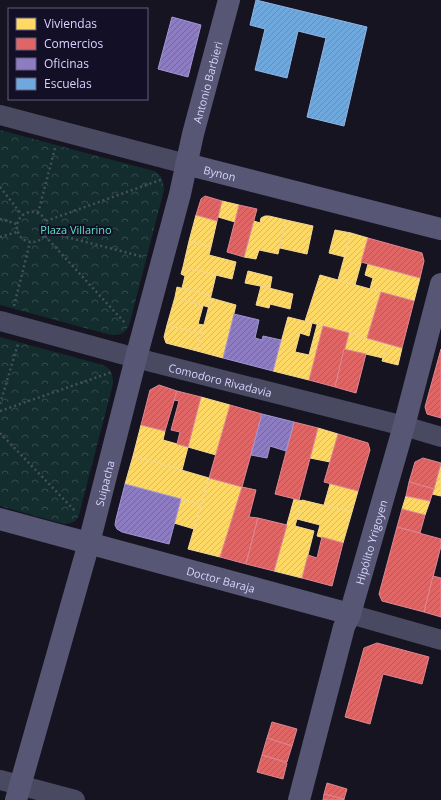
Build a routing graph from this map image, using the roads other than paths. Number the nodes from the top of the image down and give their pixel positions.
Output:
1 (228, 0) edge
2 (0, 115) edge
3 (186, 164) junction
4 (441, 229) edge
5 (441, 284) edge
6 (7, 315) edge
7 (136, 358) junction
8 (404, 426) junction
9 (441, 437) edge
10 (0, 519) edge
11 (89, 543) junction
12 (350, 614) junction
13 (441, 640) edge
14 (12, 789) edge
15 (75, 800) edge
16 (299, 800) edge

1 - 3 street, Antonio Barbieri
2 - 3 street, Bynon
3 - 4 street, Bynon
3 - 7 street, Suipacha
5 - 8 street, Hipólito Yrigoyen
6 - 7 street, Comodoro Rivadavia
7 - 8 street, Comodoro Rivadavia
7 - 11 street, Suipacha
8 - 9 street, Comodoro Rivadavia
8 - 12 street, Hipólito Yrigoyen
10 - 11 street, Doctor Baraja
11 - 12 street, Doctor Baraja
11 - 14 street, Suipacha
12 - 13 street, Doctor Baraja
12 - 16 street, Hipólito Yrigoyen
14 - 15 street

